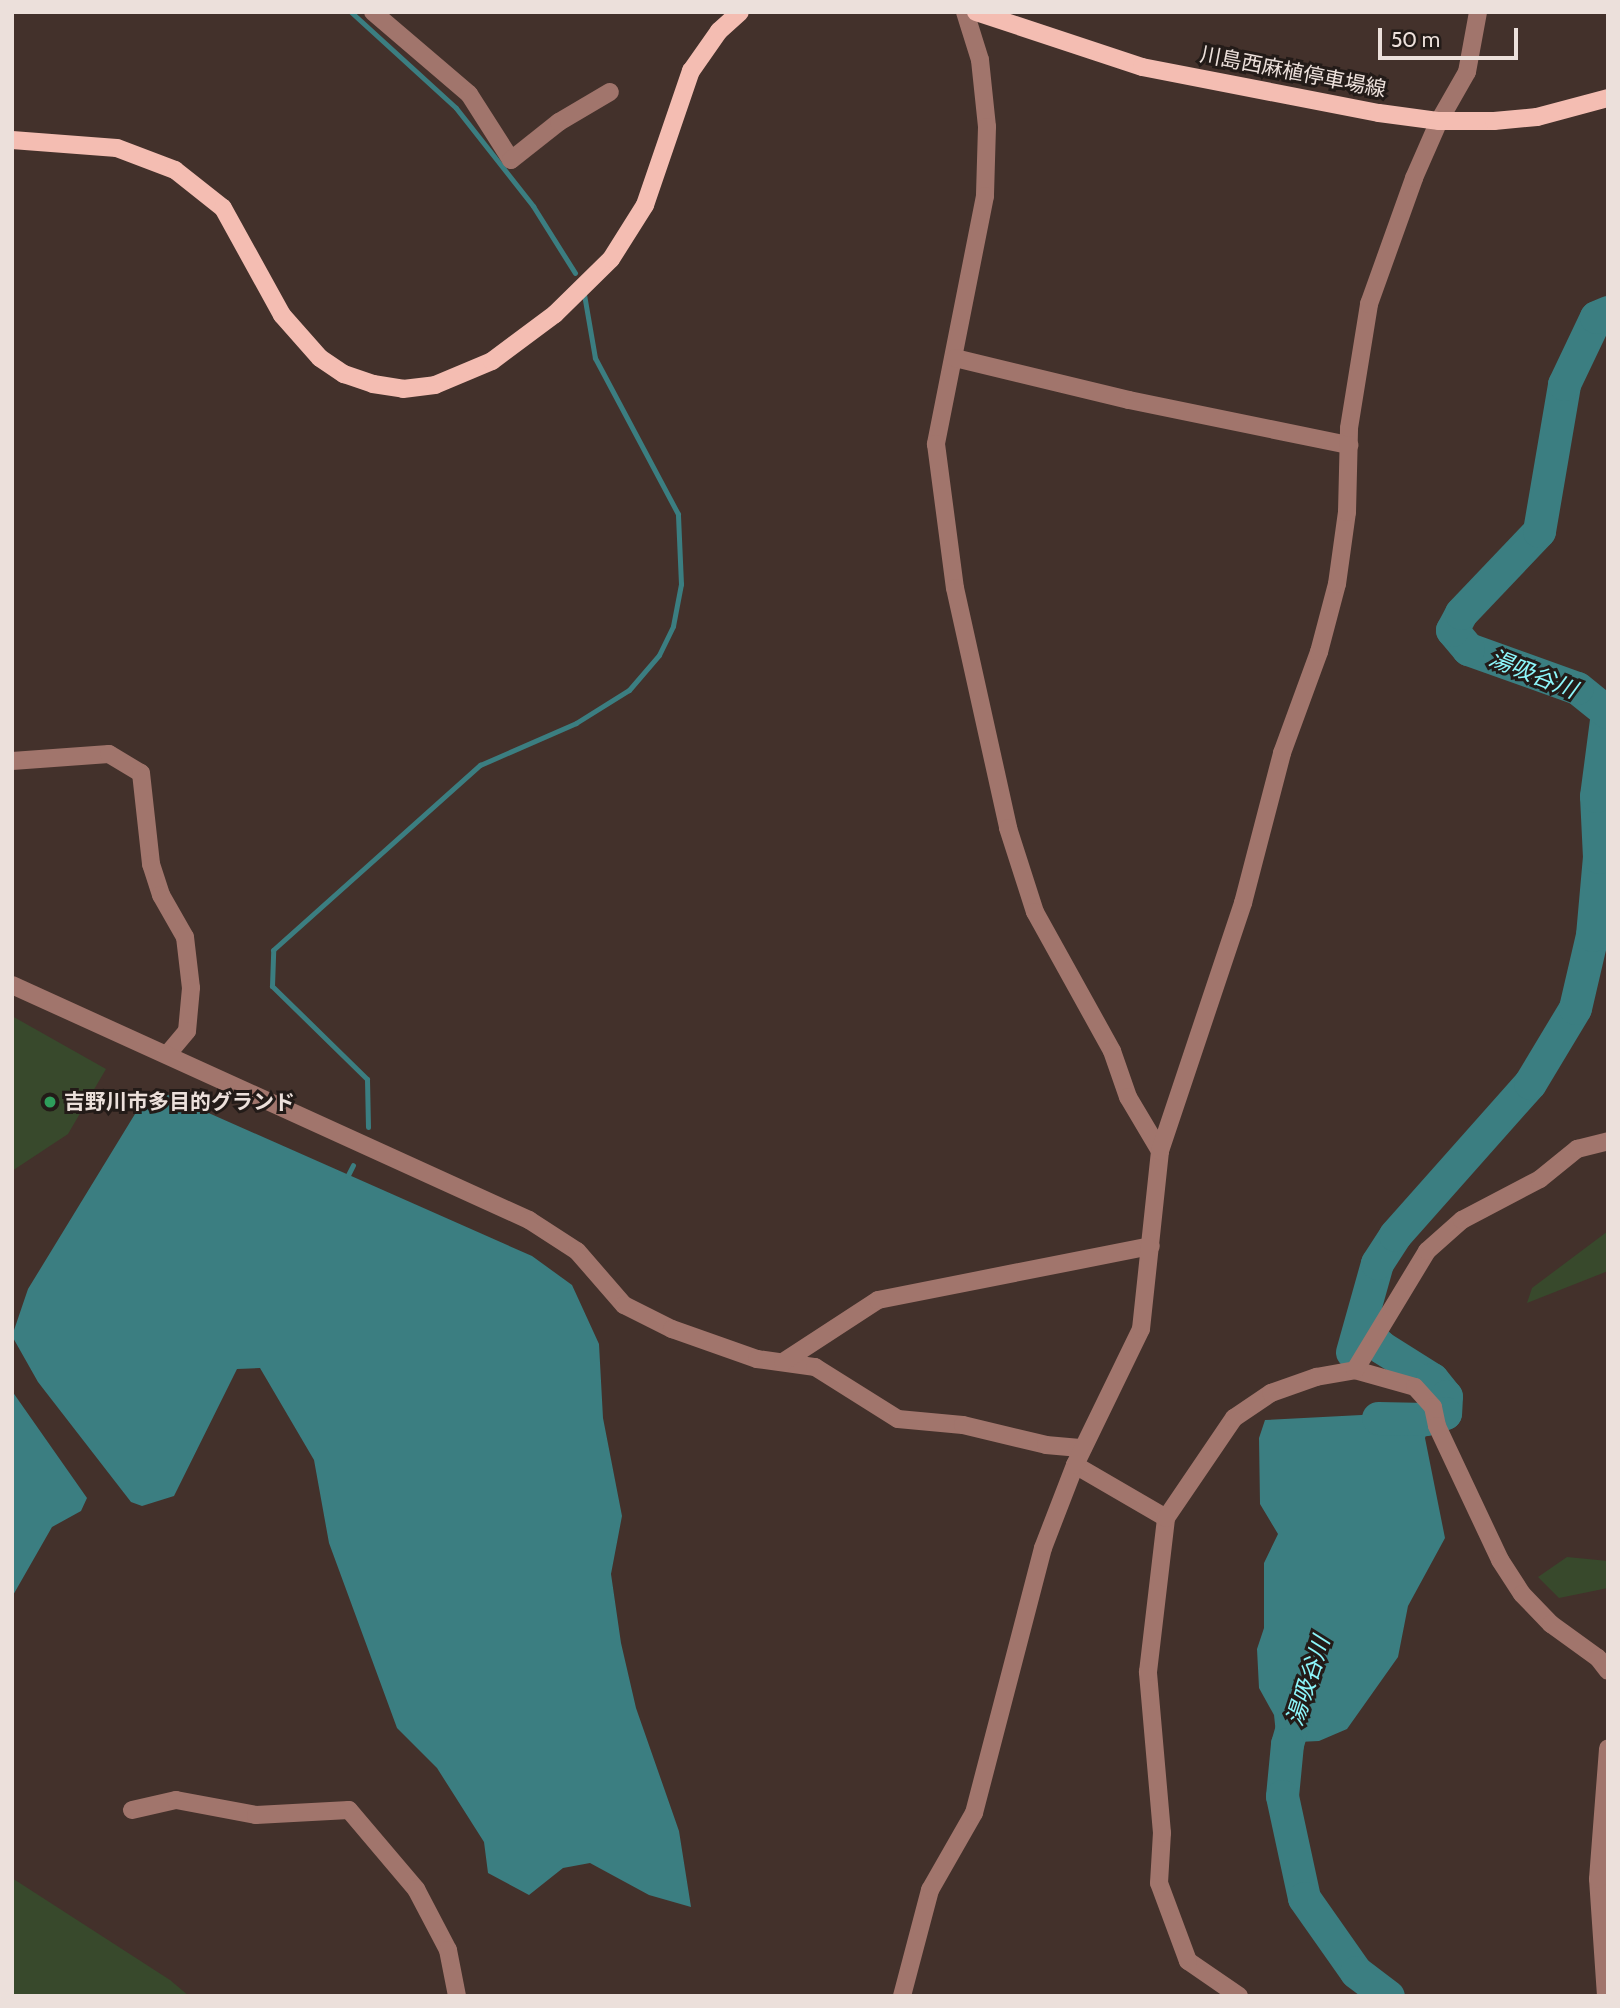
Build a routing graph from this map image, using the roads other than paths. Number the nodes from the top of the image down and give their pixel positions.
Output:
1 (373, 12) edge
2 (740, 12) edge
3 (965, 12) edge
4 (976, 12) edge
5 (1478, 12) edge
6 (610, 92) dead end
7 (1608, 98) edge
8 (1439, 121) junction
9 (12, 140) edge
10 (955, 358) junction
11 (1349, 445) junction
12 (12, 761) edge
13 (12, 985) edge
14 (168, 1054) junction
15 (1608, 1141) edge
16 (1160, 1151) junction
17 (1151, 1246) junction
18 (783, 1363) junction
19 (1355, 1370) junction
20 (1079, 1456) junction
21 (1166, 1518) junction
22 (1608, 1671) edge
23 (1608, 1748) edge
24 (132, 1811) dead end
25 (457, 1996) edge
26 (902, 1996) edge
27 (1239, 1996) edge
28 (1606, 1996) edge

1 - 6 street
2 - 9 main road
3 - 10 street
4 - 8 main road, 川島西麻植停車場線
5 - 8 street
7 - 8 main road, 川島西麻植停車場線
8 - 11 street
10 - 11 street
10 - 16 street
11 - 16 street
12 - 14 street
13 - 14 street
14 - 18 street
15 - 19 street
16 - 17 street
17 - 18 street
17 - 20 street
18 - 20 street
19 - 21 street
19 - 22 street
20 - 21 street
20 - 26 street
21 - 27 street
23 - 28 street
24 - 25 street

